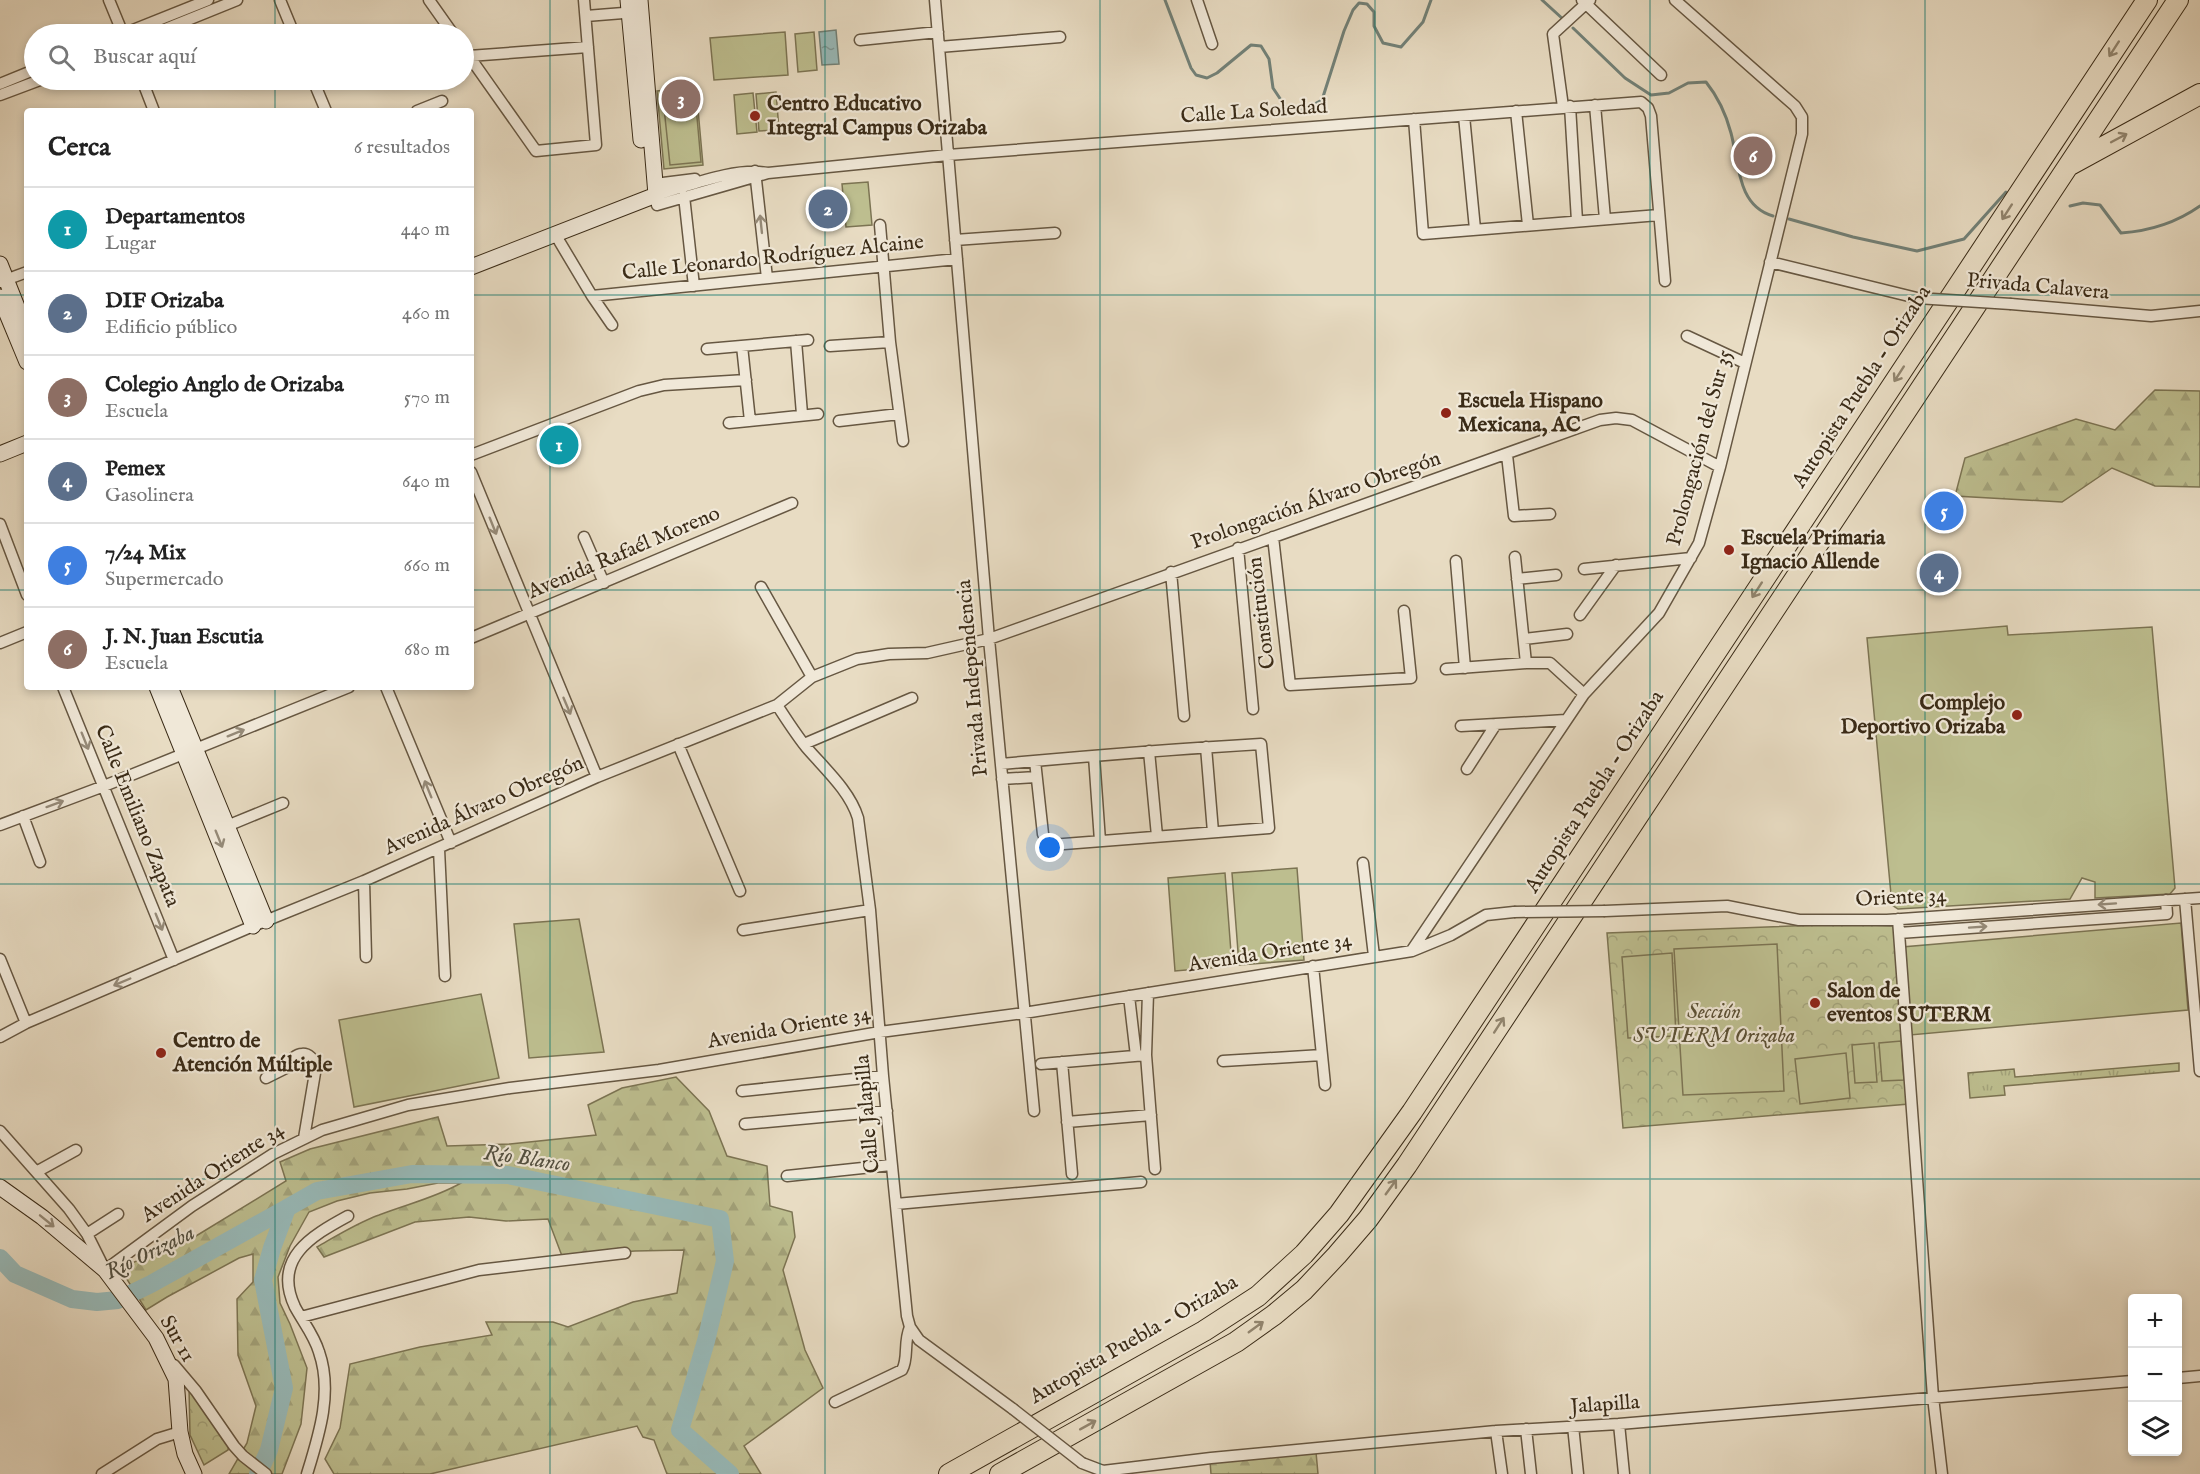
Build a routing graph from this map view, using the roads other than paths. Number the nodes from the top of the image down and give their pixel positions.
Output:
1 (109, 0) edge
2 (208, 0) edge
3 (237, 0) edge
4 (280, 0) edge
5 (429, 0) edge
6 (585, 0) edge
7 (935, 0) edge
8 (1197, 0) edge
9 (1675, 0) edge
10 (2146, 0) edge
11 (2178, 0) edge
12 (1586, 1) edge
13 (634, 6) edge
14 (586, 16) junction
15 (119, 24) edge
16 (148, 24) edge
17 (178, 24) edge
18 (290, 24) edge
19 (446, 24) edge
20 (938, 32) junction
21 (1060, 37) dead end
22 (860, 40) dead end
23 (1212, 44) dead end
24 (588, 47) junction
25 (939, 47) junction
26 (474, 53) edge
27 (474, 64) edge
28 (24, 74) edge
29 (1661, 75) dead end
30 (0, 84) edge
31 (24, 86) edge
32 (146, 90) edge
33 (317, 90) edge
34 (2200, 94) edge
35 (0, 95) edge
36 (442, 102) dead end
37 (1595, 105) junction
38 (1567, 106) junction
39 (153, 108) edge
40 (325, 108) edge
41 (425, 108) edge
42 (1516, 111) junction
43 (1464, 116) junction
44 (1414, 119) junction
45 (948, 155) junction
46 (2068, 166) junction
47 (755, 174) junction
48 (650, 195) junction
49 (684, 196) junction
50 (1659, 215) junction
51 (1605, 219) junction
52 (1577, 221) junction
53 (880, 225) dead end
54 (1527, 225) junction
55 (1475, 229) junction
56 (1054, 233) dead end
57 (557, 238) junction
58 (956, 240) junction
59 (957, 259) junction
60 (1770, 262) junction
61 (0, 264) edge
62 (474, 266) edge
63 (884, 267) junction
64 (24, 273) edge
65 (474, 276) edge
66 (766, 278) junction
67 (3, 281) edge
68 (1665, 281) dead end
69 (694, 286) junction
70 (592, 296) junction
71 (0, 297) edge
72 (2200, 311) edge
73 (612, 325) dead end
74 (24, 326) edge
75 (1687, 336) dead end
76 (808, 340) dead end
77 (796, 341) junction
78 (891, 342) junction
79 (742, 346) junction
80 (830, 346) dead end
81 (707, 350) dead end
82 (24, 355) edge
83 (1744, 363) junction
84 (746, 380) junction
85 (802, 414) junction
86 (818, 414) dead end
87 (899, 414) junction
88 (750, 421) junction
89 (838, 421) dead end
90 (729, 423) dead end
91 (903, 441) dead end
92 (24, 444) edge
93 (0, 454) edge
94 (24, 454) edge
95 (474, 454) edge
96 (1507, 455) junction
97 (0, 464) edge
98 (1720, 467) junction
99 (474, 479) edge
100 (792, 503) dead end
101 (1550, 514) dead end
102 (0, 524) edge
103 (584, 537) dead end
104 (1273, 537) junction
105 (1238, 548) junction
106 (1515, 557) dead end
107 (1691, 558) junction
108 (1456, 561) dead end
109 (1616, 565) junction
110 (1584, 569) dead end
111 (1171, 572) junction
112 (1556, 575) dead end
113 (1517, 579) junction
114 (604, 583) junction
115 (24, 587) edge
116 (761, 587) dead end
117 (1404, 611) dead end
118 (529, 614) junction
119 (1580, 615) dead end
120 (24, 633) edge
121 (1567, 634) dead end
122 (474, 637) edge
123 (989, 639) junction
124 (1524, 639) junction
125 (0, 643) edge
126 (1527, 663) junction
127 (1465, 668) junction
128 (1446, 669) dead end
129 (812, 677) junction
130 (64, 690) edge
131 (159, 690) edge
132 (171, 690) edge
133 (341, 690) edge
134 (387, 690) edge
135 (1584, 694) junction
136 (912, 698) dead end
137 (777, 705) junction
138 (1253, 710) dead end
139 (1184, 716) dead end
140 (1566, 720) junction
141 (1496, 724) junction
142 (1461, 726) dead end
143 (678, 744) junction
144 (804, 744) junction
145 (1206, 747) junction
146 (190, 752) junction
147 (1149, 752) junction
148 (1094, 756) junction
149 (1035, 761) junction
150 (1001, 764) junction
151 (1467, 769) dead end
152 (597, 777) junction
153 (1036, 777) junction
154 (1002, 779) junction
155 (104, 786) junction
156 (283, 803) dead end
157 (22, 816) junction
158 (0, 825) edge
159 (227, 826) junction
160 (1213, 832) junction
161 (1157, 836) junction
162 (1100, 841) junction
163 (450, 843) junction
164 (438, 849) junction
165 (40, 862) dead end
166 (1363, 863) dead end
167 (363, 881) junction
168 (740, 891) dead end
169 (2200, 898) edge
170 (2185, 899) junction
171 (2166, 900) junction
172 (2053, 907) junction
173 (2025, 909) junction
174 (870, 910) junction
175 (1514, 912) joint
176 (1957, 915) junction
177 (1898, 919) junction
178 (2053, 922) junction
179 (259, 923) junction
180 (2026, 924) junction
181 (1958, 929) junction
182 (743, 930) dead end
183 (1899, 933) junction
184 (1412, 951) junction
185 (1374, 956) junction
186 (366, 957) dead end
187 (0, 959) edge
188 (174, 960) junction
189 (1313, 966) junction
190 (445, 976) dead end
191 (1148, 993) junction
192 (1129, 996) junction
193 (1024, 1013) junction
194 (26, 1023) junction
195 (880, 1032) junction
196 (0, 1037) edge
197 (1322, 1054) junction
198 (1141, 1056) junction
199 (1223, 1061) dead end
200 (1062, 1062) junction
201 (1041, 1064) dead end
202 (2200, 1071) edge
203 (883, 1076) junction
204 (266, 1078) dead end
205 (1325, 1085) dead end
206 (742, 1090) dead end
207 (887, 1111) junction
208 (1034, 1111) dead end
209 (1151, 1115) junction
210 (1067, 1122) junction
211 (745, 1124) dead end
212 (0, 1131) edge
213 (304, 1138) junction
214 (76, 1150) dead end
215 (891, 1165) junction
216 (1155, 1169) dead end
217 (38, 1171) junction
218 (1072, 1174) dead end
219 (787, 1176) dead end
220 (1141, 1182) dead end
221 (0, 1186) edge
222 (896, 1204) junction
223 (118, 1214) dead end
224 (348, 1216) dead end
225 (87, 1234) junction
226 (625, 1253) dead end
227 (106, 1270) junction
228 (301, 1317) junction
229 (910, 1328) junction
230 (166, 1356) junction
231 (2200, 1376) edge
232 (2182, 1378) edge
233 (2128, 1381) edge
234 (1933, 1397) junction
235 (836, 1402) dead end
236 (1619, 1424) junction
237 (1573, 1426) junction
238 (1526, 1429) junction
239 (1496, 1431) junction
240 (180, 1432) junction
241 (102, 1474) edge
242 (194, 1474) edge
243 (266, 1474) edge
244 (307, 1474) edge
245 (949, 1474) edge
246 (1000, 1474) edge
247 (1502, 1474) edge
248 (1531, 1474) edge
249 (1578, 1474) edge
250 (1624, 1474) edge
251 (1942, 1474) edge

1 - 15 street
2 - 16 street
3 - 17 street
4 - 18 street
5 - 19 street
6 - 14 street
7 - 20 street, Privada Independencia
8 - 23 street
9 - 60 street, Prolongación del Sur 35
10 -> 245 highway, Autopista Puebla - Orizaba
11 - 46 highway
12 - 29 street
12 - 38 street
13 - 14 street
13 - 48 street
14 - 24 street
20 - 22 street
20 - 25 street, Privada Independencia
21 - 25 street
24 - 26 street
24 - 27 street
25 - 45 street, Privada Independencia
28 - 30 street
31 - 35 street
32 - 39 street
33 - 40 street
46 -> 34 highway
36 - 41 street
37 - 38 street, Calle La Soledad
37 - 50 street, Calle La Soledad
37 - 51 street
38 - 42 street, Calle La Soledad
38 - 52 street
42 - 43 street, Calle La Soledad
42 - 54 street
43 - 44 street, Calle La Soledad
43 - 55 street
44 - 45 street, Calle La Soledad
44 - 55 street
45 - 47 street, Calle La Soledad
45 - 58 street, Privada Independencia
246 -> 46 highway
47 - 48 street
47 - 49 street
66 -> 47 street
48 - 49 street
48 - 57 street
48 - 57 street
49 - 69 street
50 - 51 street
50 - 68 street
51 - 52 street
52 - 54 street
53 - 63 street
54 - 55 street
56 - 58 street
57 - 62 street
57 - 65 street
57 - 70 street
58 - 59 street, Privada Independencia
59 - 63 street, Calle Leonardo Rodríguez Alcaine
59 - 123 street, Privada Independencia
60 - 72 street, Privada Calavera, bridge
60 - 83 street, Prolongación del Sur 35
61 - 67 street
63 - 66 street, Calle Leonardo Rodríguez Alcaine
63 - 78 street
64 - 67 street
66 - 69 street, Calle Leonardo Rodríguez Alcaine
67 - 74 street
69 - 70 street, Calle Leonardo Rodríguez Alcaine
70 - 73 street
71 - 82 street
75 - 83 street
76 - 77 street
77 - 79 street
77 - 85 street
78 - 80 street
78 - 87 street
79 - 81 street
79 - 84 street
83 - 98 street, Prolongación del Sur 35
84 - 88 street
84 - 95 street
85 - 86 street
85 - 88 street
87 - 89 street
87 - 91 street
88 - 90 street
92 - 93 street
94 - 97 street
96 - 98 street, Prolongación Álvaro Obregón
96 - 101 street
96 - 104 street, Prolongación Álvaro Obregón
98 - 107 street, Prolongación del Sur 35
99 -> 118 street
100 - 114 street, Avenida Rafaél Moreno
102 - 115 street
103 - 114 street
104 - 105 street, Prolongación Álvaro Obregón
104 - 117 street, Constitución
105 - 111 street, Prolongación Álvaro Obregón
105 - 138 street
106 - 113 street
107 - 109 street
107 - 135 street, Prolongación del Sur 35
108 - 127 street
109 - 110 street
109 - 119 street
111 - 123 street, Prolongación Álvaro Obregón
111 - 139 street
112 - 113 street
113 - 124 street
114 - 118 street, Avenida Rafaél Moreno
116 - 129 street
118 - 122 street, Avenida Rafaél Moreno
118 -> 152 street
120 - 125 street
121 - 124 street
123 - 129 street, Avenida Álvaro Obregón
123 - 150 street, Privada Independencia
124 - 126 street
126 - 127 street
126 - 135 street
127 - 128 street
129 - 137 street, Avenida Álvaro Obregón
130 -> 155 street, Calle Emiliano Zapata
131 - 146 street
132 - 146 street
146 -> 133 street
163 -> 134 street
135 - 140 street, Prolongación del Sur 35
136 - 144 street
137 - 143 street, Avenida Álvaro Obregón
137 - 144 street, Calle Jalapilla
140 - 141 street
140 - 184 street, Prolongación del Sur 35
141 - 142 street
141 - 151 street
143 - 152 street, Avenida Álvaro Obregón
143 - 168 street
144 - 174 street, Calle Jalapilla
145 - 147 street
145 - 160 street
145 - 160 street
146 - 155 street
146 - 159 street
146 -> 179 street
147 - 148 street
147 - 161 street
148 - 149 street
148 - 162 street
149 - 150 street
149 - 153 street
150 - 154 street, Privada Independencia
152 - 163 street, Avenida Álvaro Obregón
153 - 154 street
153 - 162 street
154 - 193 street, Privada Independencia
157 -> 155 street
155 -> 188 street, Calle Emiliano Zapata
156 - 159 street
157 - 158 street
157 - 165 street
159 - 179 street
160 - 161 street
161 - 162 street
163 - 164 street, Avenida Álvaro Obregón
164 - 167 street, Avenida Álvaro Obregón
164 - 190 street
166 - 185 street
167 - 179 street, Avenida Álvaro Obregón
167 - 186 street
169 - 170 street, Oriente 34
170 - 171 street, Oriente 34
170 - 202 street
171 -> 172 street, Oriente 34
171 - 178 street
172 - 173 street, Oriente 34
172 - 178 street
173 - 176 street, Oriente 34
173 - 180 street
174 - 182 street
174 - 195 street, Calle Jalapilla
175 - 177 street, Oriente 34, bridge
175 - 184 street, Avenida Oriente 34
176 - 177 street, Oriente 34
176 - 181 street
177 - 183 street
178 - 180 street
179 - 188 street, Avenida Álvaro Obregón
181 -> 180 street
181 - 183 street
183 - 234 street
184 - 185 street, Avenida Oriente 34
185 - 189 street, Avenida Oriente 34
187 - 194 street
188 -> 194 street, Avenida Álvaro Obregón
189 - 191 street, Avenida Oriente 34
189 - 197 street
191 - 192 street, Avenida Oriente 34
191 - 198 street
192 - 193 street, Avenida Oriente 34
192 - 198 street
193 - 195 street, Avenida Oriente 34
193 - 208 street, Privada Independencia
194 - 196 street, Avenida Álvaro Obregón
195 - 203 street, Calle Jalapilla
195 - 213 street, Avenida Oriente 34
197 - 199 street
197 - 205 street
198 - 200 street
198 - 209 street
200 - 201 street
200 - 210 street
203 - 206 street
203 - 207 street, Calle Jalapilla
204 - 213 street
207 - 211 street
207 - 215 street, Calle Jalapilla
209 - 210 street
209 - 216 street
210 - 218 street
212 - 217 street
213 - 227 street, Avenida Oriente 34
214 - 217 street
215 - 219 street
215 - 222 street, Calle Jalapilla
217 - 225 street
220 - 222 street
221 -> 227 street, Sur 11
222 - 229 street, Calle Jalapilla
223 - 225 street
224 - 228 street
225 - 227 street
226 - 228 street
227 - 230 street, Sur 11
228 - 244 street
229 - 235 street, Calle Jalapilla
229 - 239 street, Jalapilla, bridge
230 - 240 street, Sur 11
230 - 243 street
231 - 232 street
233 - 234 street, Jalapilla
234 - 236 street, Jalapilla
234 - 251 street
236 - 237 street, Jalapilla
236 - 250 street
237 - 238 street, Jalapilla
237 - 249 street
238 - 239 street, Jalapilla
238 - 248 street
239 - 247 street
240 - 241 street
240 - 242 street, Sur 11

